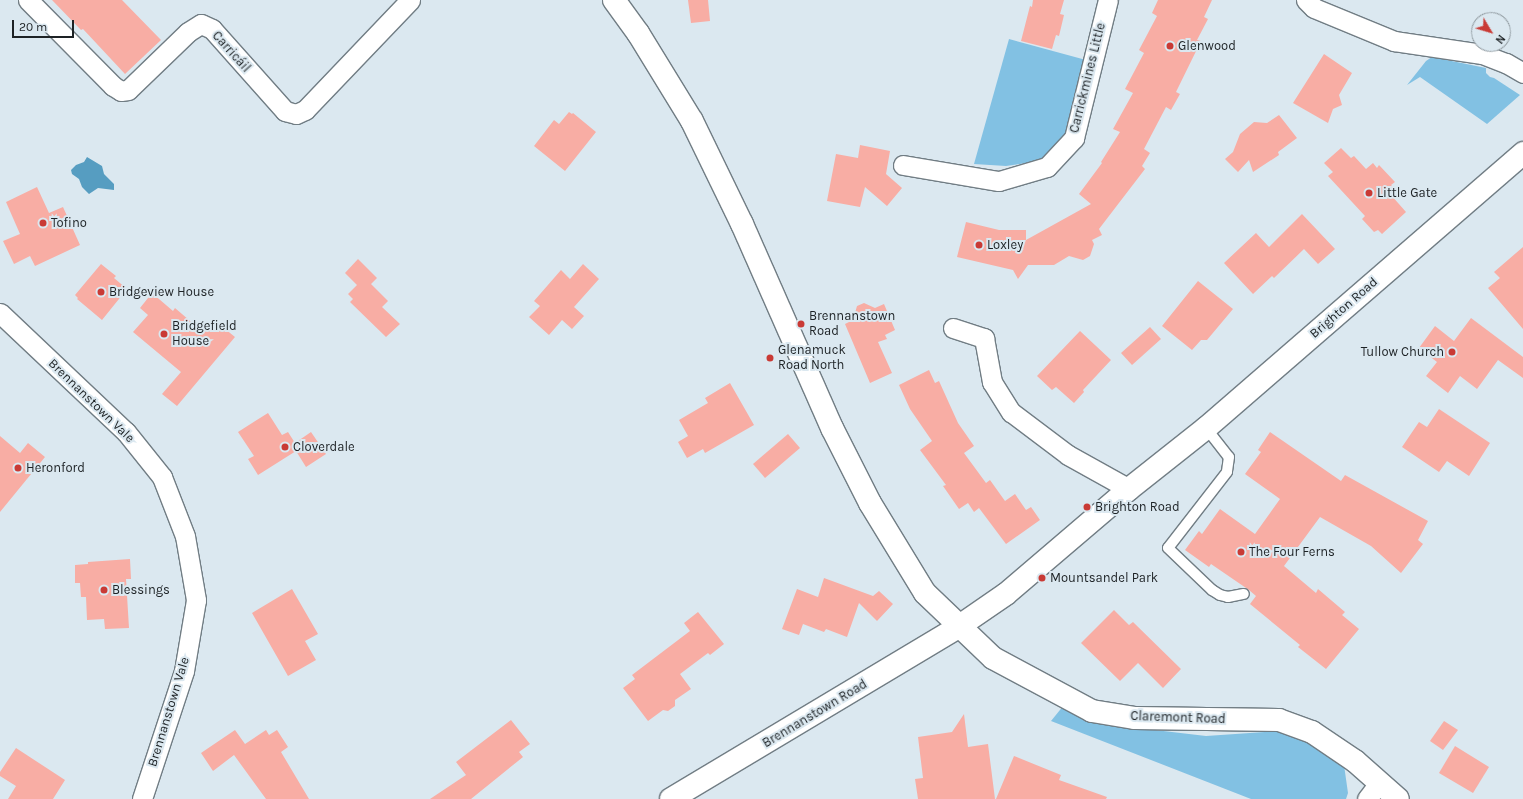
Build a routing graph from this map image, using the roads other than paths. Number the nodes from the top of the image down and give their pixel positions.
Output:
1 (28, 0) edge
2 (410, 0) edge
3 (614, 0) edge
4 (1108, 0) edge
5 (1306, 0) edge
6 (1523, 73) edge
7 (1523, 153) edge
8 (903, 165) dead end
9 (0, 313) edge
10 (953, 328) dead end
11 (1206, 428) junction
12 (1129, 490) junction
13 (1244, 594) dead end
14 (958, 627) junction
15 (1374, 791) edge
16 (142, 799) edge
17 (671, 799) edge
18 (1398, 799) edge

1 - 2 street, Carricáil
3 - 14 main road
4 - 8 street, Carrickmines Little
5 - 6 street
7 - 11 main road, Brighton Road
9 - 16 street, Brennanstown Vale
10 - 12 street
11 - 12 main road, Brighton Road
11 - 13 lane
12 - 14 main road, Brighton Road
14 - 15 main road, Claremont Road
14 - 17 main road, Brennanstown Road
15 - 18 main road, Claremont Road

